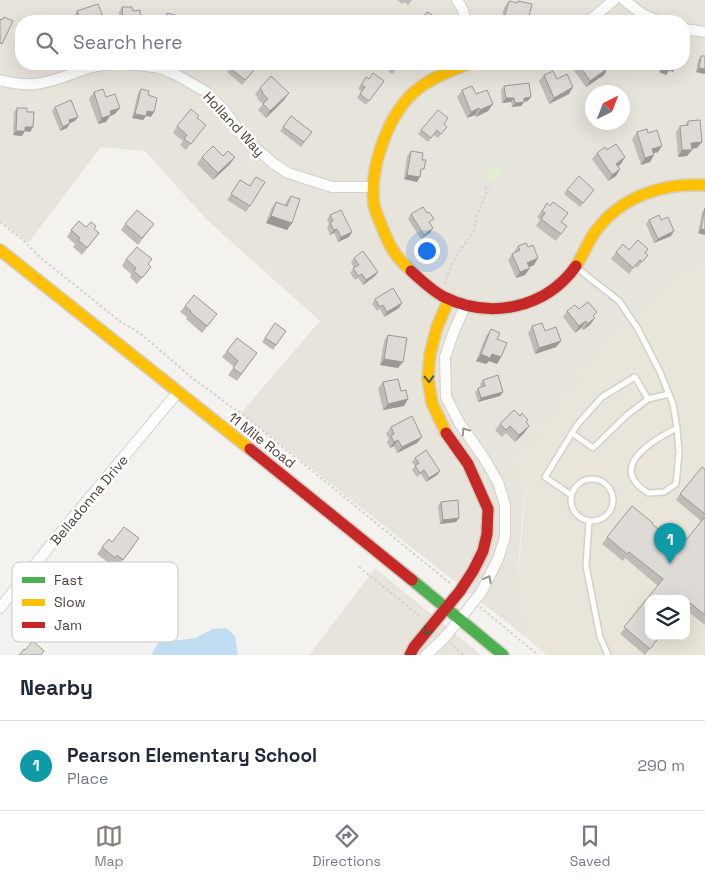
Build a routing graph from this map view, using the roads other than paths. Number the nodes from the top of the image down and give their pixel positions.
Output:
1 (457, 0) edge
2 (614, 0) edge
3 (624, 0) edge
4 (464, 15) edge
5 (596, 15) edge
6 (644, 15) edge
7 (690, 30) edge
8 (705, 32) edge
9 (83, 70) edge
10 (165, 70) edge
11 (450, 70) edge
12 (0, 80) edge
13 (705, 185) edge
14 (374, 187) junction
15 (0, 250) edge
16 (575, 266) junction
17 (444, 297) junction
18 (466, 304) junction
19 (430, 354) junction
20 (445, 357) junction
21 (178, 392) junction
22 (669, 394) junction
23 (446, 397) junction
24 (648, 400) junction
25 (432, 403) junction
26 (677, 428) junction
27 (572, 433) junction
28 (482, 455) junction
29 (468, 464) junction
30 (571, 495) junction
31 (589, 521) junction
32 (483, 551) junction
33 (498, 559) junction
34 (37, 562) edge
35 (12, 593) edge
36 (446, 607) junction
37 (0, 608) edge
38 (460, 619) junction
39 (410, 655) edge
40 (426, 655) edge
41 (503, 655) edge
42 (608, 655) edge

1 - 4 street
2 - 5 street
3 - 6 street
7 - 8 street
9 - 12 street, Holland Way
10 - 14 street, Holland Way
11 - 14 street
13 - 16 street
14 - 17 street
15 - 21 street, 11 Mile Road
16 - 18 street
16 - 22 lane
17 - 18 street
17 - 19 street
18 - 20 street
19 - 20 street
19 -> 25 street
20 - 23 street
21 - 34 street, Belladonna Drive
21 - 36 street, 11 Mile Road
22 - 24 lane
22 - 26 lane
23 - 25 street
28 -> 23 street
24 - 27 lane
24 - 27 lane
25 - 29 street
26 - 26 lane
27 - 30 lane
28 - 29 street
28 - 33 street
29 - 32 street
30 - 31 lane
30 - 31 lane
31 - 42 lane
32 - 33 street
32 - 36 street
38 -> 33 street
35 - 37 street, Belladonna Drive
36 - 38 street, 11 Mile Road
36 -> 39 street
38 - 40 street
38 - 41 street, 11 Mile Road

